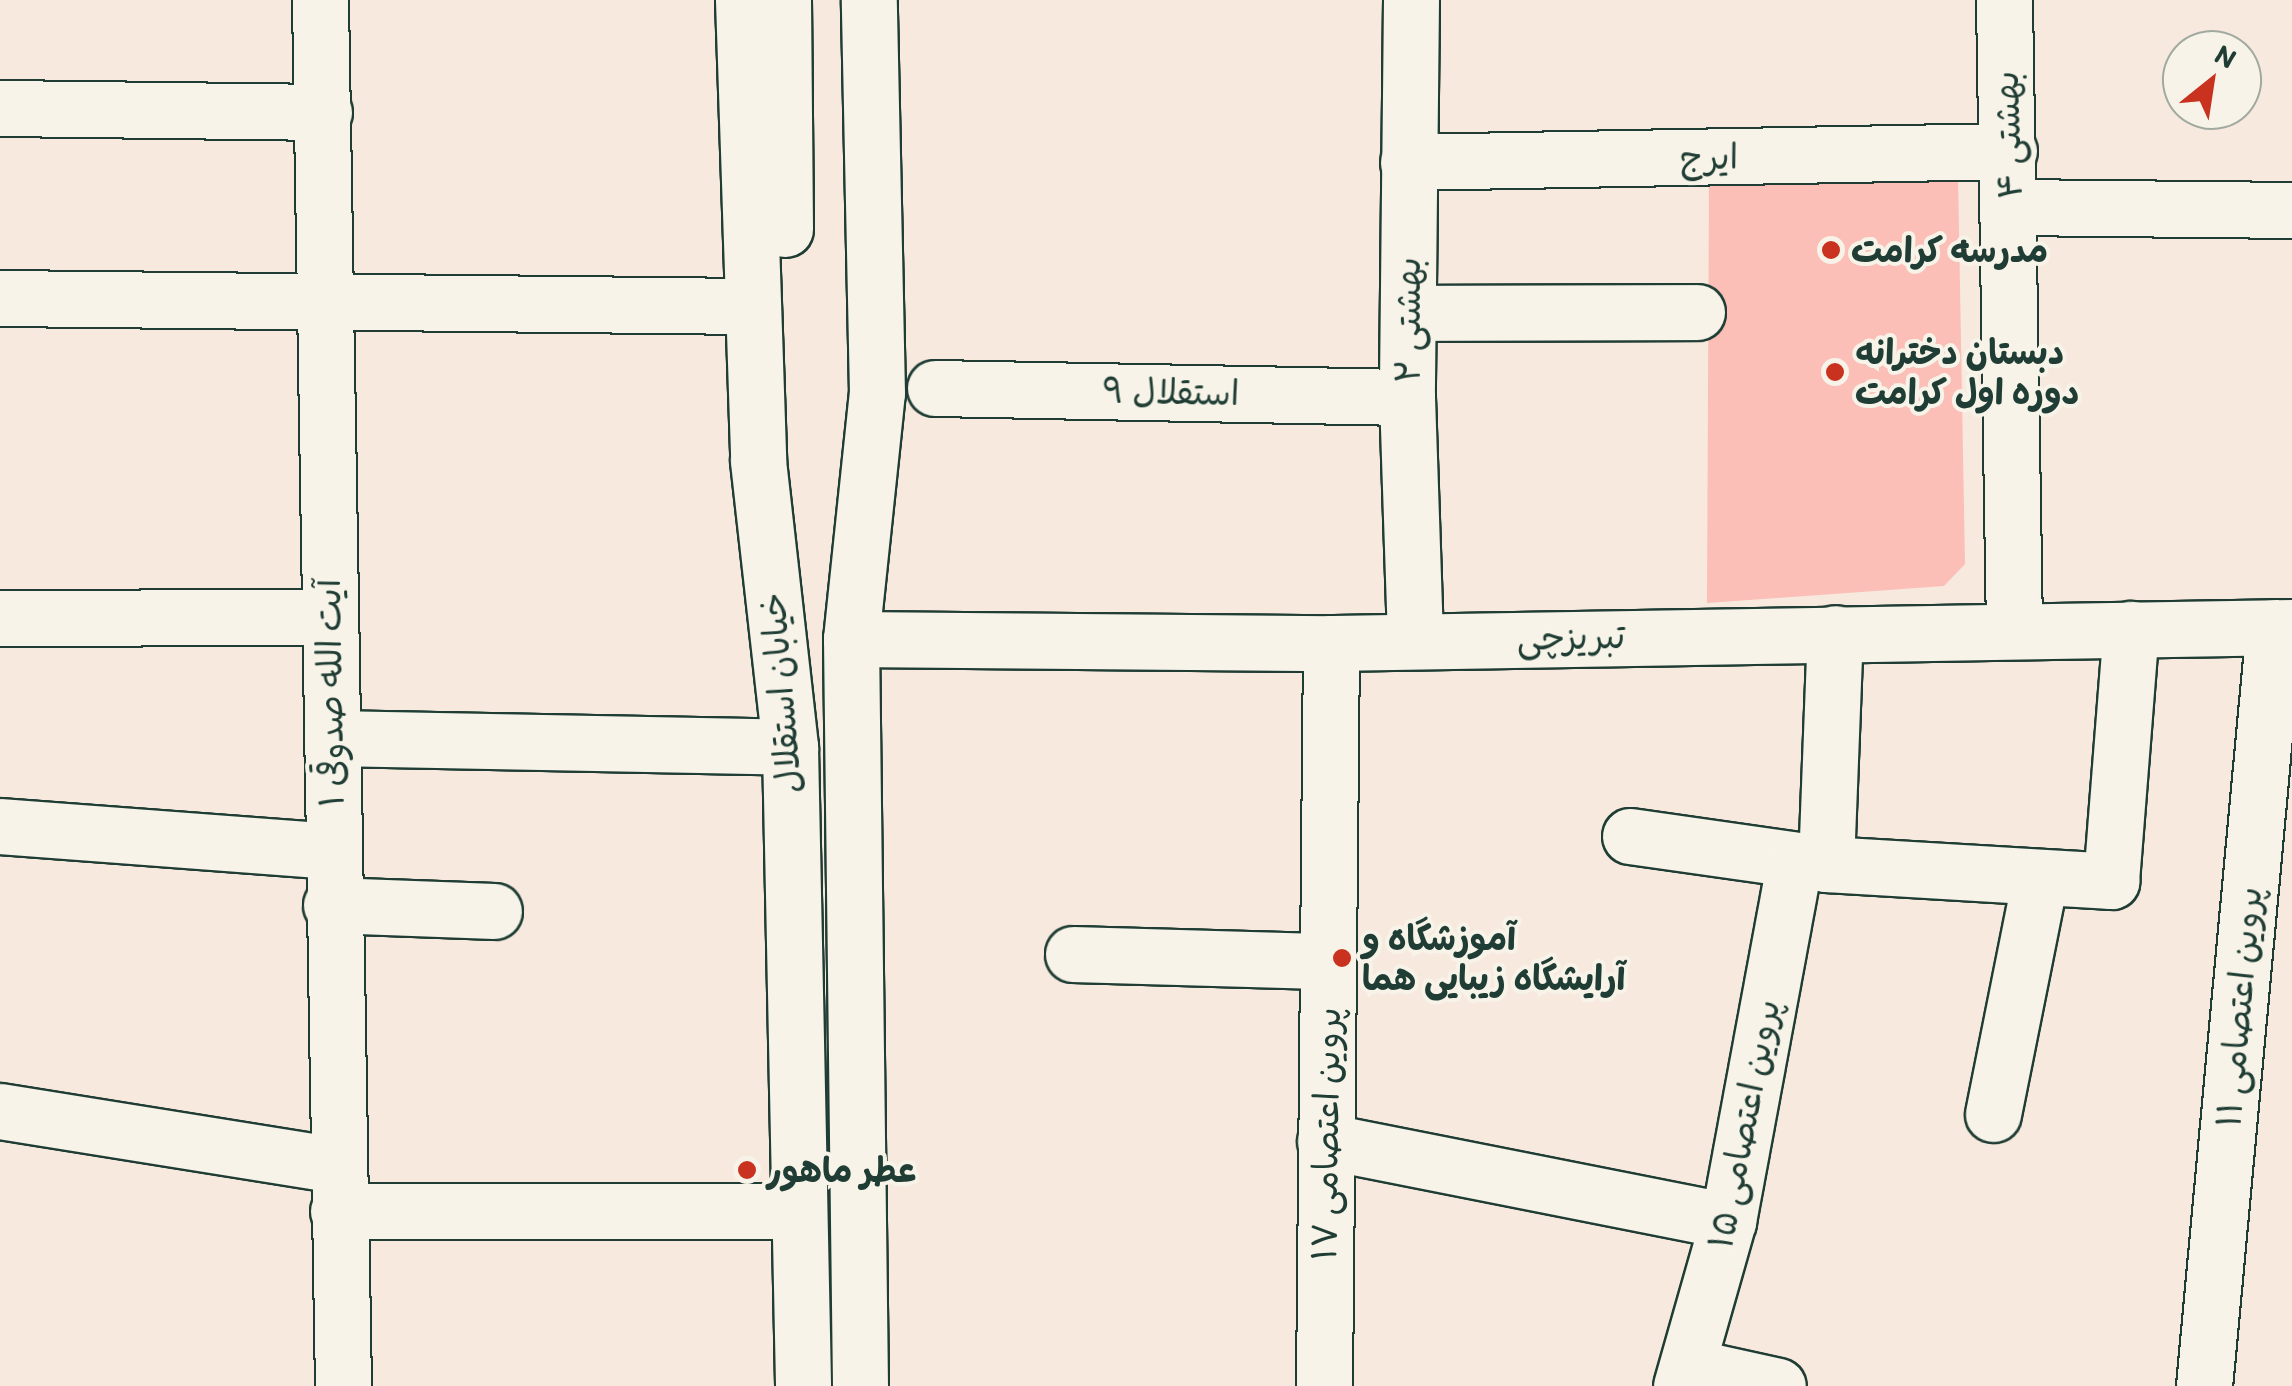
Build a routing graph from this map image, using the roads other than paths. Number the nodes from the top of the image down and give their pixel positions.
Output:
1 (320, 0) edge
2 (742, 0) edge
3 (783, 0) edge
4 (835, 0) edge
5 (869, 0) edge
6 (1411, 0) edge
7 (2004, 0) edge
8 (0, 108) edge
9 (324, 112) junction
10 (2009, 152) junction
11 (1408, 162) junction
12 (2010, 207) junction
13 (2292, 210) edge
14 (0, 298) edge
15 (327, 302) junction
16 (749, 306) junction
17 (1697, 312) dead end
18 (1408, 314) junction
19 (935, 388) dead end
20 (1408, 396) junction
21 (328, 617) junction
22 (0, 618) edge
23 (2283, 627) edge
24 (2131, 629) junction
25 (2014, 630) junction
26 (1836, 633) junction
27 (850, 639) junction
28 (1415, 640) junction
29 (1330, 643) junction
30 (333, 738) junction
31 (790, 746) junction
32 (0, 826) edge
33 (1630, 836) dead end
34 (332, 851) junction
35 (1810, 862) junction
36 (2040, 879) junction
37 (331, 905) junction
38 (494, 911) dead end
39 (1074, 954) dead end
40 (1328, 961) junction
41 (0, 1111) edge
42 (1993, 1114) dead end
43 (1325, 1141) junction
44 (338, 1188) junction
45 (799, 1211) junction
46 (1728, 1221) junction
47 (1685, 1376) edge
48 (342, 1386) edge
49 (803, 1386) edge
50 (860, 1386) edge
51 (1324, 1386) edge
52 (1778, 1386) edge
53 (2204, 1386) edge

1 - 9 street, آیت الله صدوقی ۱
2 - 16 street, خیابان استقلال
3 - 31 street
4 - 27 street
5 - 27 street, خیابان استقلال
6 - 11 street, بهشتی ۲
7 - 10 street, بهشتی ۴
8 - 9 street
9 - 15 street, آیت الله صدوقی ۱
10 - 11 street, ایرج
10 - 12 street, بهشتی ۴
11 - 18 street, بهشتی ۲
12 - 13 street
12 - 25 street, بهشتی ۴
14 - 15 street
15 - 16 street
15 - 21 street, آیت الله صدوقی ۱
16 - 31 street, خیابان استقلال
17 - 18 street
18 - 20 street, بهشتی ۲
19 - 20 street, استقلال ۹
20 - 28 street, بهشتی ۲
21 - 22 street
21 - 30 street, آیت الله صدوقی ۱
23 - 24 street, تبریزچی
23 - 53 street, پروین اعتصامی ۱۱
24 - 25 street, تبریزچی
24 - 36 street
25 - 26 street, تبریزچی
26 - 28 street, تبریزچی
26 - 35 street, پروین اعتصامی ۱۵
27 - 29 street, تبریزچی
27 - 50 street, خیابان استقلال
28 - 29 street, تبریزچی
29 - 40 street, پروین اعتصامی ۱۷
30 - 31 street
30 - 34 street, آیت الله صدوقی ۱
31 - 45 street, خیابان استقلال
32 - 34 street
33 - 35 street
34 - 37 street, آیت الله صدوقی ۱
35 - 36 street
35 - 46 street, پروین اعتصامی ۱۵
36 - 42 street
37 - 38 street
37 - 44 street, آیت الله صدوقی ۱
39 - 40 street
40 - 43 street, پروین اعتصامی ۱۷
41 - 44 street
43 - 46 street
43 - 51 street, پروین اعتصامی ۱۷
44 - 45 street
44 - 48 street, آیت الله صدوقی ۱
45 - 49 street, خیابان استقلال
46 - 47 street, پروین اعتصامی ۱۵
47 - 52 street

